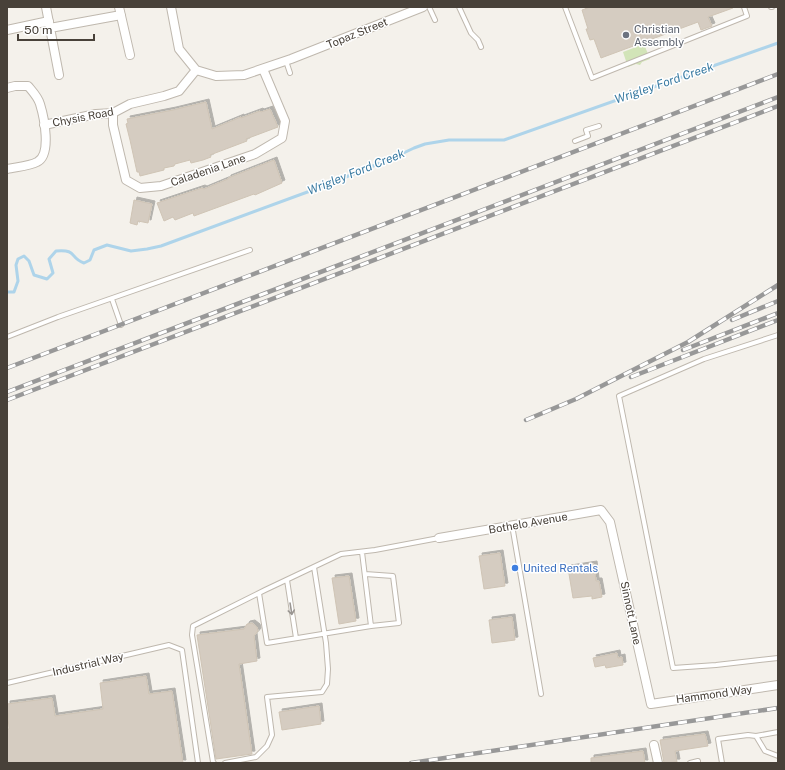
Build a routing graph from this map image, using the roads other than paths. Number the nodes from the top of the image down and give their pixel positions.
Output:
1 (46, 7) edge
2 (171, 7) edge
3 (423, 7) edge
4 (429, 7) edge
5 (459, 7) edge
6 (565, 7) edge
7 (744, 7) edge
8 (120, 11) edge
9 (435, 20) dead end
10 (50, 24) junction
11 (7, 30) edge
12 (481, 47) dead end
13 (130, 55) dead end
14 (288, 60) junction
15 (263, 68) junction
16 (196, 70) junction
17 (290, 73) dead end
18 (59, 75) dead end
19 (7, 88) edge
20 (113, 113) junction
21 (44, 125) junction
22 (599, 126) dead end
23 (575, 141) dead end
24 (7, 169) edge
25 (250, 250) dead end
26 (112, 299) junction
27 (121, 325) dead end
28 (778, 335) edge
29 (7, 337) edge
30 (610, 522) joint
31 (512, 526) junction
32 (439, 538) joint
33 (362, 552) junction
34 (314, 567) junction
35 (365, 574) junction
36 (286, 580) junction
37 (259, 593) junction
38 (372, 626) junction
39 (324, 634) junction
40 (296, 638) junction
41 (778, 658) edge
42 (7, 683) edge
43 (778, 685) edge
44 (541, 694) dead end
45 (651, 704) joint
46 (778, 732) edge
47 (756, 736) junction
48 (654, 745) dead end
49 (778, 756) edge
50 (198, 763) edge
51 (214, 763) edge
52 (225, 763) edge
53 (658, 763) edge
54 (690, 763) edge
55 (698, 763) edge
56 (722, 763) edge

1 - 10 street
2 - 16 street
3 - 14 street, Topaz Street
4 - 9 lane
5 - 12 lane
6 - 7 lane
8 - 10 street
8 - 13 street
10 - 11 street
10 - 18 street
14 - 15 street, Topaz Street
14 - 17 lane
15 - 16 street, Topaz Street
15 - 20 street, Caladenia Lane
16 - 20 street, Chysis Road
19 - 21 street, Chysis Road
20 - 21 street, Chysis Road
21 - 24 street
22 - 23 lane
25 - 26 lane
26 - 27 lane
26 - 29 lane
28 - 41 lane
30 - 31 street, Bothelo Avenue
30 - 45 street, Sinnott Lane
31 - 32 street, Bothelo Avenue
31 - 44 lane
32 - 33 lane
33 - 34 lane
33 - 35 lane
34 - 36 lane
34 - 39 lane
35 - 38 lane
35 - 38 lane
36 - 37 lane
36 -> 40 lane
37 - 40 lane
37 - 51 lane
38 - 39 lane
39 - 40 lane
39 - 52 lane
42 - 50 lane, Industrial Way
43 - 45 street, Hammond Way
46 - 47 lane
47 - 49 lane
47 - 56 lane
48 - 53 street
54 - 55 lane

